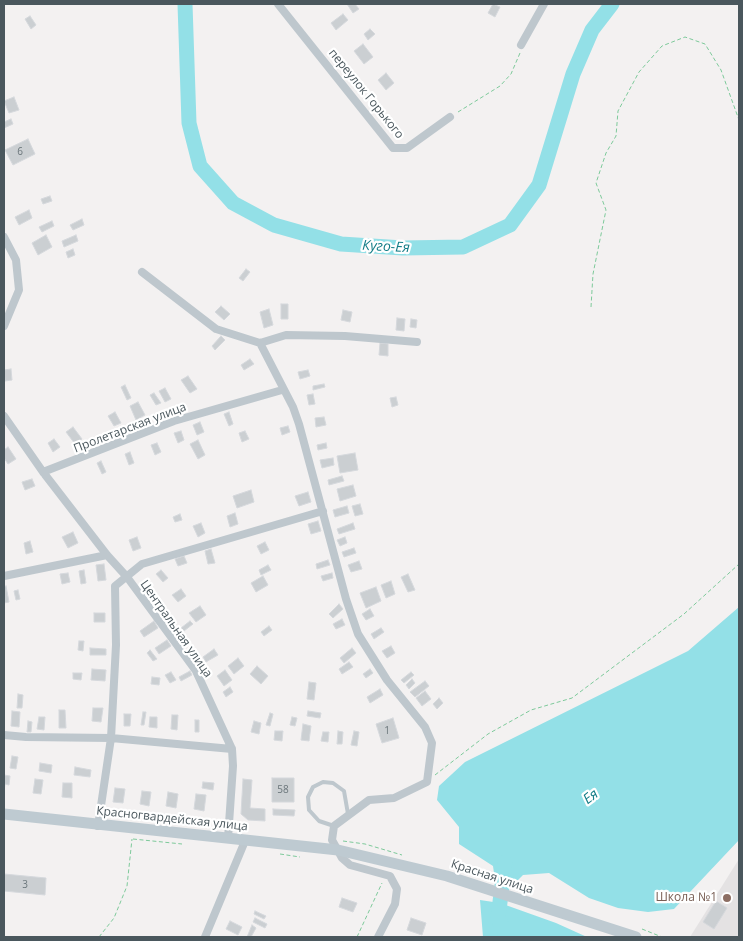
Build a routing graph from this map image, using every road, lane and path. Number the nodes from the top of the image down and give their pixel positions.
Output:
1 (278, 4) edge
2 (544, 4) edge
3 (521, 45) joint
4 (450, 117) joint
5 (739, 120) edge
6 (4, 237) edge
7 (142, 272) dead end
8 (591, 307) dead end
9 (4, 326) edge
10 (417, 342) dead end
11 (260, 344) junction
12 (282, 390) junction
13 (4, 416) edge
14 (43, 472) junction
15 (323, 511) junction
16 (106, 555) junction
17 (739, 564) edge
18 (4, 576) edge
19 (127, 577) junction
20 (4, 734) edge
21 (111, 738) junction
22 (232, 749) junction
23 (427, 782) junction
24 (4, 814) edge
25 (349, 816) junction
26 (98, 826) junction
27 (334, 826) junction
28 (132, 838) dead end
29 (228, 838) junction
30 (245, 840) junction
31 (338, 850) junction
32 (385, 875) junction
33 (99, 937) edge
34 (205, 937) edge
35 (358, 937) edge
36 (378, 937) edge
37 (636, 937) edge

1 - 4 street, переулок Горького
2 - 3 street
3 - 4 path
5 - 8 path
6 - 9 street
7 - 11 street
10 - 11 street
11 - 12 street
12 - 14 street, Пролетарская улица
12 - 15 street
13 - 14 street, Центральная улица
14 - 16 street, Центральная улица
15 - 19 street
15 - 23 street
16 - 18 street
16 - 19 street, Центральная улица
17 - 23 path
19 - 21 street, Центральная улица
19 - 22 street, Центральная улица
20 - 21 street
21 - 22 street
21 - 26 street
22 - 29 street, Центральная улица
23 - 25 street
24 - 26 street, Красногвардейская улица
25 - 27 street
25 - 27 lane
26 - 29 street, Красногвардейская улица
27 - 31 street
28 - 33 path
29 - 30 street, Красногвардейская улица
30 - 31 street, Красногвардейская улица
30 - 34 street
31 - 32 street
31 - 37 street, Красная улица
32 - 35 path
32 - 36 street

